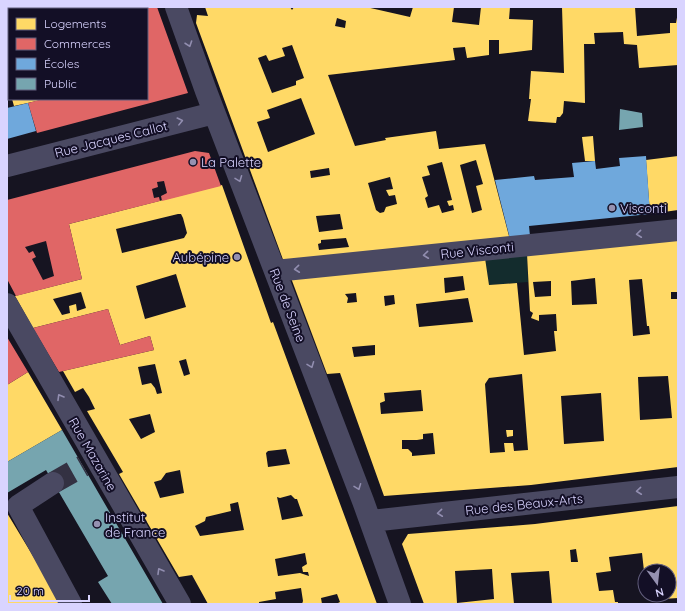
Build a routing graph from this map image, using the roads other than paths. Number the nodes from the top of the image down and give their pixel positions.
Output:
1 (181, 12) edge
2 (214, 113) junction
3 (7, 166) edge
4 (678, 230) edge
5 (275, 271) junction
6 (7, 304) edge
7 (53, 483) tunnel mouth
8 (678, 487) edge
9 (371, 521) junction
10 (71, 604) edge
11 (180, 604) edge
12 (400, 604) edge

1 -> 2 street, Rue de Seine
3 -> 2 street, Rue Jacques Callot
2 -> 5 street, Rue de Seine
4 -> 5 street, Rue Visconti
5 -> 9 street, Rue de Seine
11 -> 6 street, Rue Mazarine
7 - 10 street
8 -> 9 street, Rue des Beaux-Arts
9 - 12 street, Rue de Seine

